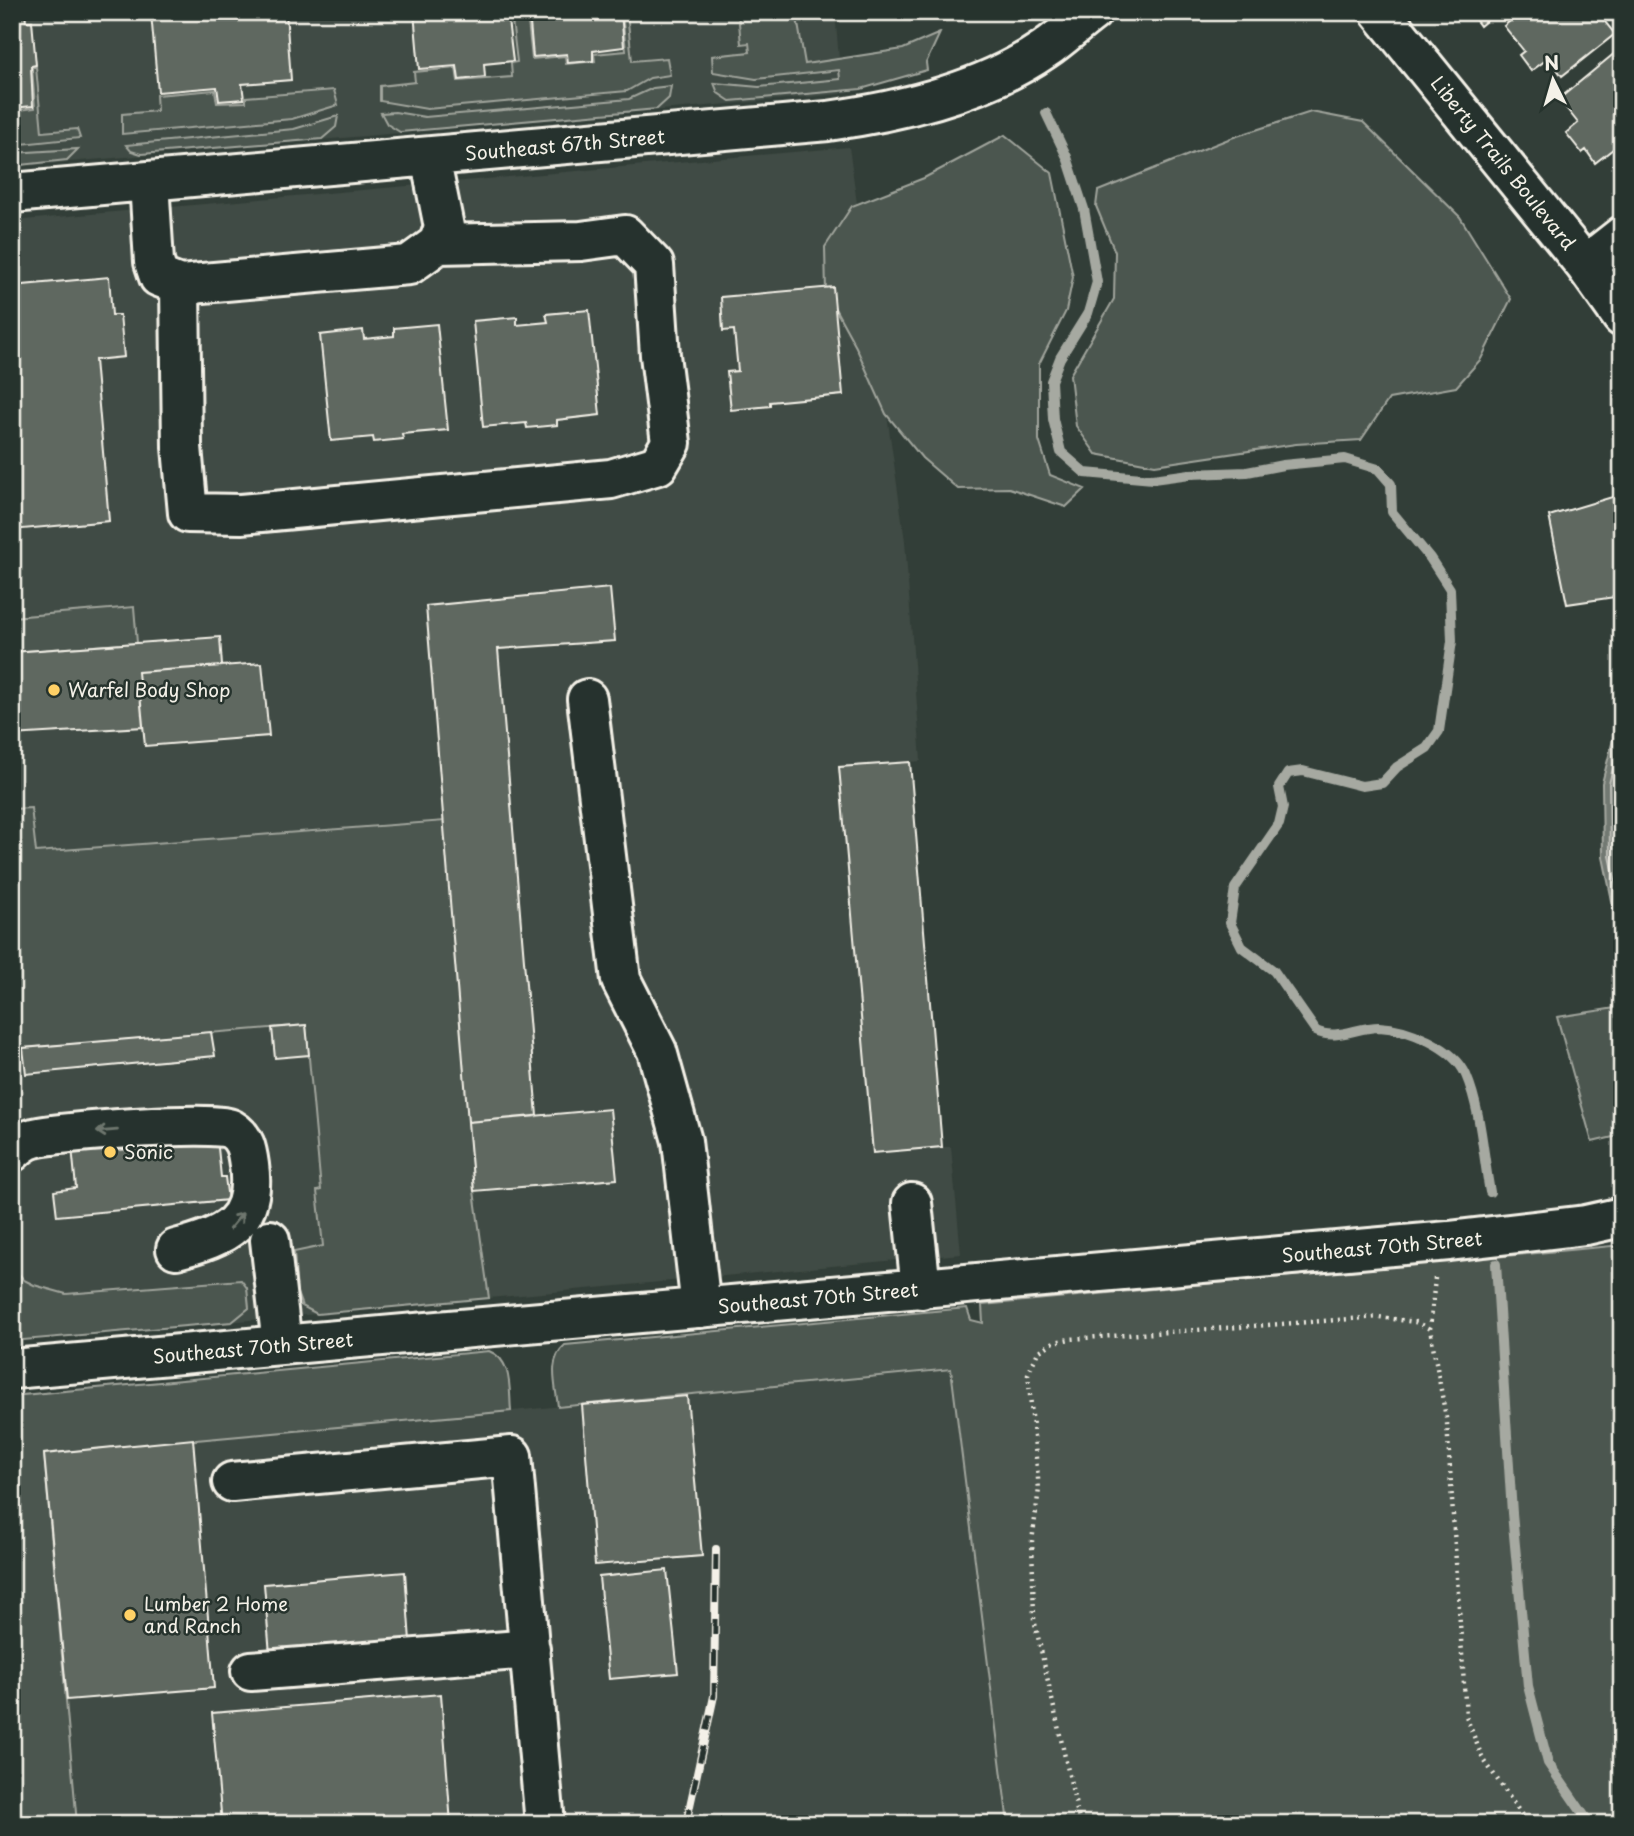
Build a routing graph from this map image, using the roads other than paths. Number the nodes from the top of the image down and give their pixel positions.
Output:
1 (1092, 12) edge
2 (1381, 12) edge
3 (430, 157) junction
4 (149, 182) junction
5 (12, 193) edge
6 (1622, 236) edge
7 (438, 244) junction
8 (1585, 265) junction
9 (180, 285) junction
10 (1622, 317) edge
11 (587, 699) dead end
12 (12, 1153) edge
13 (912, 1203) dead end
14 (1622, 1217) edge
15 (270, 1240) dead end
16 (176, 1249) dead end
17 (920, 1289) junction
18 (701, 1308) junction
19 (282, 1345) junction
20 (12, 1369) edge
21 (232, 1482) dead end
22 (530, 1649) junction
23 (251, 1671) dead end
24 (545, 1824) edge

1 - 3 street, Southeast 67th Street
2 - 8 street, Liberty Trails Boulevard
3 - 4 street, Southeast 67th Street
3 - 7 street
4 - 5 street, Southeast 67th Street
4 - 9 street
6 - 8 street
7 - 9 street
7 - 9 street
8 - 10 street, Liberty Trails Boulevard
11 - 18 street
16 -> 12 street
13 - 17 street
14 - 17 street, Southeast 70th Street
15 - 19 street
17 - 18 street, Southeast 70th Street
18 - 19 street, Southeast 70th Street
19 - 20 street, Southeast 70th Street
21 - 22 street
22 - 23 street
22 - 24 street

